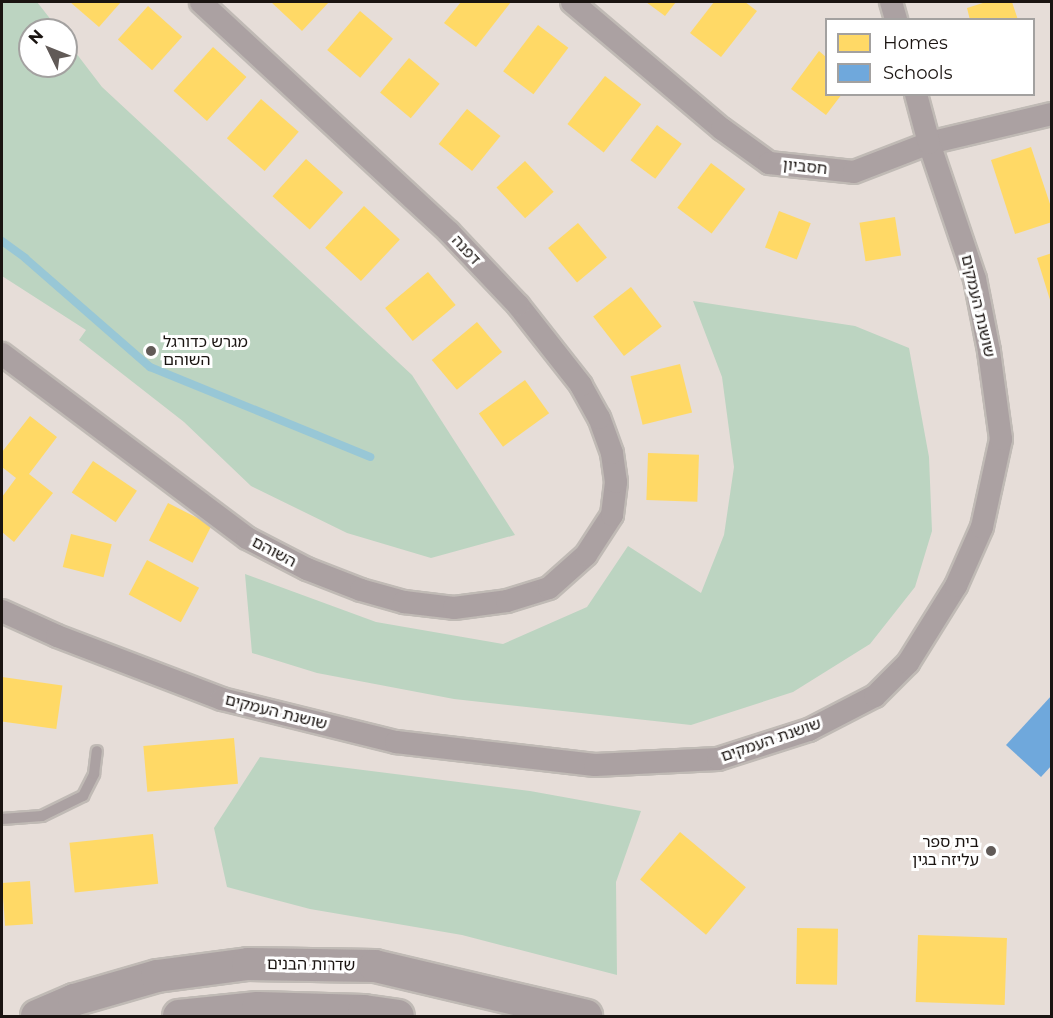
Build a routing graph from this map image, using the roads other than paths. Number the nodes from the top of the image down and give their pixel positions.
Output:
1 (201, 2) edge
2 (572, 2) edge
3 (891, 2) edge
4 (895, 18) edge
5 (917, 96) edge
6 (1052, 114) edge
7 (929, 143) junction
8 (2, 354) edge
9 (586, 555) joint
10 (2, 611) edge
11 (97, 751) dead end
12 (2, 819) edge
13 (37, 1017) edge
14 (179, 1017) edge
15 (398, 1017) edge
16 (586, 1017) edge

1 - 9 street, דפנה
2 - 7 street, חסביון
3 - 4 street
5 - 7 street, שושנת העמקים
6 - 7 street, חסביון
7 - 10 street, שושנת העמקים
8 - 9 street, השוהם
11 - 12 lane
13 - 16 main road, שדרות הבנים
14 - 15 main road

